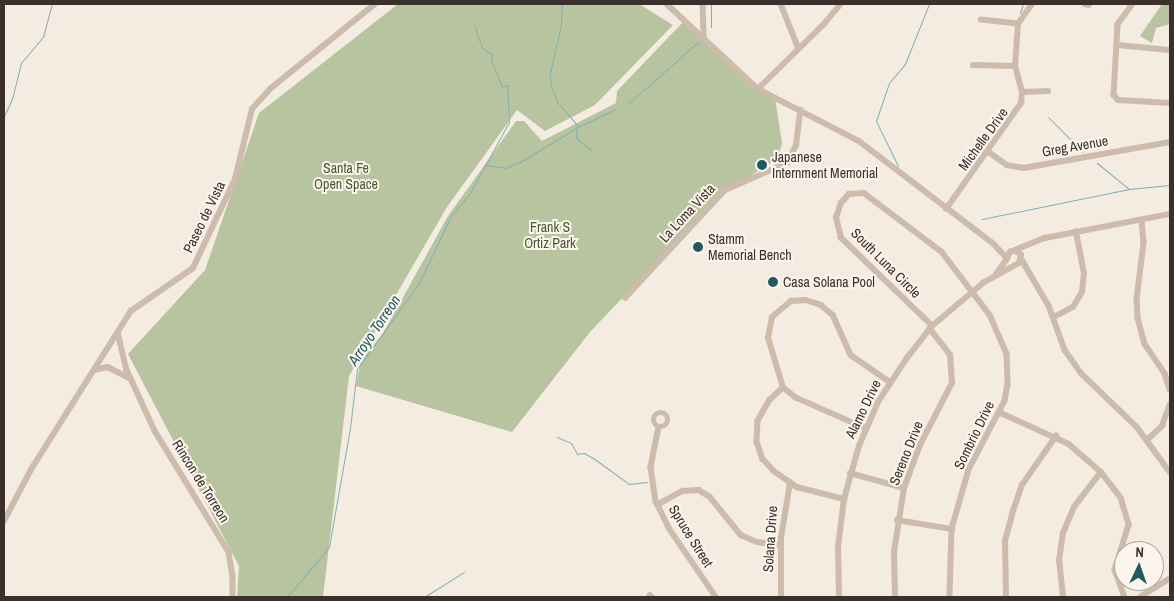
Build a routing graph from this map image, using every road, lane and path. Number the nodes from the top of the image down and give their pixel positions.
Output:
1 (376, 4) edge
2 (667, 4) edge
3 (704, 4) edge
4 (781, 4) edge
5 (841, 4) edge
6 (1032, 4) edge
7 (1133, 4) edge
8 (982, 20) dead end
9 (1018, 24) junction
10 (704, 40) junction
11 (1117, 45) junction
12 (799, 49) junction
13 (1170, 50) edge
14 (973, 65) dead end
15 (1016, 66) junction
16 (758, 89) junction
17 (1048, 91) dead end
18 (1022, 92) junction
19 (1170, 103) edge
20 (800, 110) junction
21 (1170, 142) edge
22 (989, 152) junction
23 (946, 210) junction
24 (1170, 214) edge
25 (1142, 220) junction
26 (1076, 232) junction
27 (993, 242) junction
28 (1028, 246) junction
29 (1013, 251) junction
30 (1007, 258) junction
31 (1021, 258) junction
32 (1015, 264) junction
33 (996, 274) junction
34 (1030, 275) junction
35 (972, 290) junction
36 (624, 298) dead end
37 (1054, 317) junction
38 (931, 328) junction
39 (118, 332) junction
40 (94, 370) junction
41 (133, 381) junction
42 (890, 382) junction
43 (783, 388) junction
44 (1170, 389) edge
45 (1170, 404) edge
46 (1001, 413) junction
47 (659, 426) dead end
48 (866, 428) junction
49 (1056, 436) junction
50 (1147, 440) junction
51 (1101, 472) junction
52 (1170, 472) edge
53 (850, 473) junction
54 (790, 484) junction
55 (904, 488) junction
56 (844, 499) junction
57 (657, 505) junction
58 (897, 520) junction
59 (4, 521) edge
60 (952, 529) junction
61 (780, 545) junction
62 (1170, 578) edge
63 (233, 597) edge
64 (716, 597) edge
65 (781, 597) edge
66 (839, 597) edge
67 (895, 597) edge
68 (950, 597) edge
69 (1006, 597) edge
70 (1063, 597) edge
71 (1125, 597) edge
72 (1140, 597) edge

1 - 39 street, Paseo de Vista
2 - 10 street
3 - 10 street
4 - 12 street
5 - 12 street
6 - 9 street
7 - 11 street
8 - 9 street
9 - 15 street, Michelle Drive
10 - 16 street
11 - 13 street
11 - 19 street
12 - 16 street
14 - 15 street
15 - 18 street, Michelle Drive
16 - 20 street
17 - 18 street
18 - 22 street, Michelle Drive
20 - 23 street
20 - 36 street, La Loma Vista
21 - 22 street, Greg Avenue
22 - 23 street, Michelle Drive
23 - 27 street
24 - 25 street
25 - 26 street
25 - 44 street
26 - 28 street
26 - 37 street
27 - 29 street
27 - 30 street
28 - 29 street
28 - 31 street
29 - 30 street, Alamo Drive
29 - 31 street
30 - 32 street
30 - 33 street, Alamo Drive
31 - 32 street
31 - 34 street
32 - 33 street, Alamo Drive
32 - 34 street
33 - 35 street, Alamo Drive
34 - 37 street
35 - 38 street, Alamo Drive
35 - 38 street, South Luna Circle
35 - 46 street, Sombrio Drive
37 - 50 street
38 - 42 street, Alamo Drive
38 - 55 street, Sereno Drive
39 - 40 street, Paseo de Vista
39 - 41 street, Rincon de Torreon
40 - 41 street
40 - 59 street, Paseo de Vista
41 - 63 street, Rincon de Torreon
42 - 43 street
42 - 48 street, Alamo Drive
43 - 48 street
43 - 54 street
45 - 50 street
46 - 49 street
46 - 60 street, Sombrio Drive
47 - 57 street, Spruce Street
48 - 53 street, Alamo Drive
49 - 51 street
49 - 69 street
50 - 52 street
51 - 70 street
51 - 71 street
53 - 55 street
53 - 56 street, Alamo Drive
54 - 56 street
54 - 61 street, Solana Drive
55 - 58 street, Sereno Drive
56 - 66 street, Alamo Drive
57 - 61 street
57 - 64 street, Spruce Street
58 - 60 street
58 - 67 street, Sereno Drive
60 - 68 street, Sombrio Drive
61 - 65 street, Solana Drive
62 - 72 street

